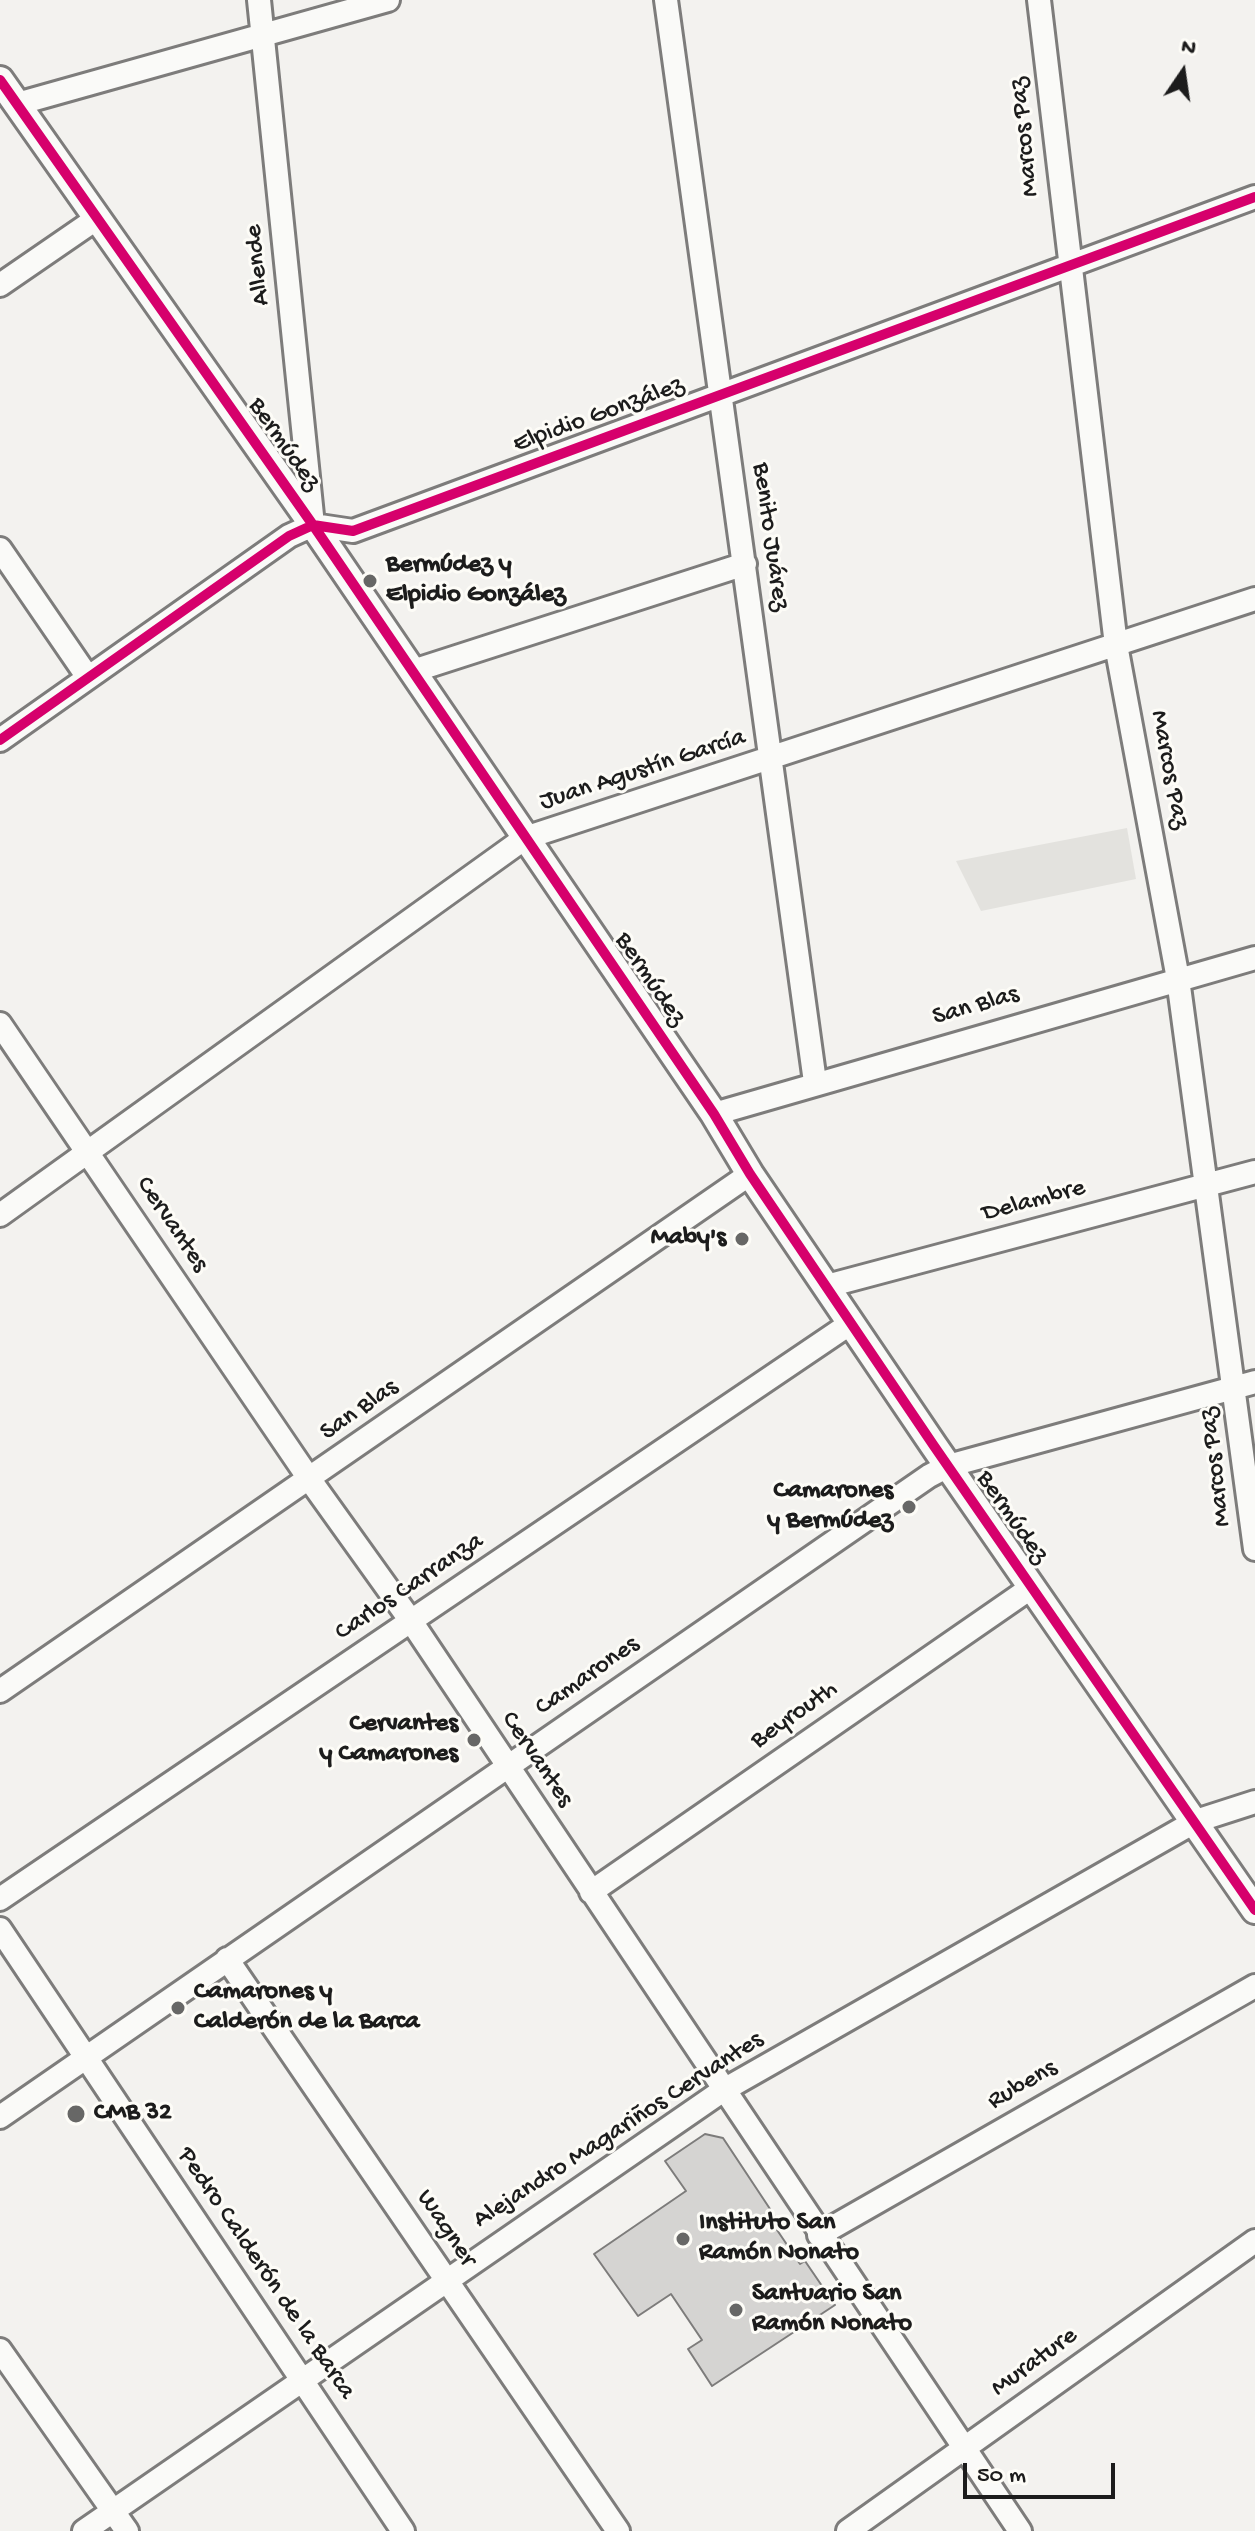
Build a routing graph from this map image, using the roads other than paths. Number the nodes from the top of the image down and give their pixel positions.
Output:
1 (259, 0) edge
2 (388, 0) edge
3 (666, 0) edge
4 (1039, 0) edge
5 (263, 34) junction
6 (0, 80) edge
7 (17, 104) junction
8 (1255, 197) edge
9 (96, 219) junction
10 (1069, 265) junction
11 (0, 285) edge
12 (720, 394) junction
13 (313, 525) junction
14 (0, 549) edge
15 (745, 564) junction
16 (1255, 599) edge
17 (1116, 645) junction
18 (413, 671) junction
19 (87, 676) junction
20 (0, 740) edge
21 (771, 759) junction
22 (525, 838) junction
23 (1255, 958) edge
24 (1178, 979) junction
25 (0, 1024) edge
26 (815, 1082) junction
27 (714, 1114) junction
28 (88, 1153) junction
29 (1255, 1172) edge
30 (750, 1174) junction
31 (1207, 1185) junction
32 (0, 1215) edge
33 (827, 1286) junction
34 (851, 1323) junction
35 (1245, 1384) edge
36 (948, 1466) junction
37 (310, 1480) junction
38 (1255, 1549) edge
39 (1032, 1587) junction
40 (411, 1621) junction
41 (0, 1691) edge
42 (507, 1767) junction
43 (1255, 1802) edge
44 (1196, 1821) junction
45 (591, 1892) junction
46 (0, 1899) edge
47 (1255, 1910) edge
48 (0, 1929) edge
49 (227, 1959) junction
50 (1255, 1986) edge
51 (86, 2058) junction
52 (722, 2091) junction
53 (0, 2117) edge
54 (819, 2235) junction
55 (1255, 2241) edge
56 (445, 2280) junction
57 (0, 2350) edge
58 (303, 2379) junction
59 (965, 2448) junction
60 (113, 2511) junction
61 (84, 2531) edge
62 (127, 2531) edge
63 (403, 2531) edge
64 (618, 2531) edge
65 (848, 2531) edge
66 (1020, 2531) edge

1 - 5 street, Allende
2 - 5 street
3 - 12 street, Benito Juárez
4 - 10 street, Marcos Paz
5 - 7 street
5 - 13 street, Allende
6 - 7 street, Bermúdez
7 - 9 street, Bermúdez
8 - 10 street, Elpidio González
9 - 11 street
9 - 13 street, Bermúdez
10 - 12 street, Elpidio González
10 - 17 street, Marcos Paz
12 - 13 street, Elpidio González
12 - 15 street, Benito Juárez
13 - 18 street, Bermúdez
13 - 19 street
14 - 19 street
15 - 18 street
15 - 21 street, Benito Juárez
16 - 17 street, Juan Agustín García
17 - 21 street, Juan Agustín García
17 - 24 street, Marcos Paz
18 - 22 street, Bermúdez
19 - 20 street
21 - 22 street, Juan Agustín García
21 - 26 street, Benito Juárez
22 - 27 street, Bermúdez
22 - 28 street, Juan Agustín García
23 - 24 street, San Blas
24 - 26 street, San Blas
24 - 31 street, Marcos Paz
25 - 28 street, Cervantes
26 - 27 street, San Blas
27 - 30 street, Bermúdez
28 - 32 street, Juan Agustín García
28 - 37 street, Cervantes
29 - 31 street, Delambre
30 - 33 street, Bermúdez
30 - 37 street, San Blas
31 - 33 street, Delambre
31 - 35 street, Marcos Paz
33 - 34 street, Bermúdez
34 - 36 street, Bermúdez
34 - 40 street, Carlos Carranza
35 - 36 street, Camarones
35 - 38 street, Marcos Paz
36 - 39 street, Bermúdez
36 - 42 street, Camarones
37 - 40 street, Cervantes
37 - 41 street, San Blas
39 - 44 street, Bermúdez
39 - 45 street, Beyrouth
40 - 42 street, Cervantes
40 - 46 street, Carlos Carranza
42 - 45 street, Cervantes
42 - 49 street, Camarones
43 - 44 street, Alejandro Magariños Cervantes
44 - 47 street, Bermúdez
44 - 52 street, Alejandro Magariños Cervantes
45 - 52 street, Cervantes
48 - 51 street, Pedro Calderón de la Barca
49 - 51 street, Camarones
49 - 56 street, Wagner
50 - 54 street, Rubens
51 - 53 street, Camarones
51 - 58 street, Pedro Calderón de la Barca
52 - 54 street, Cervantes
52 - 56 street, Alejandro Magariños Cervantes
54 - 59 street, Cervantes
55 - 59 street, Murature
56 - 58 street, Alejandro Magariños Cervantes
56 - 64 street, Wagner
57 - 60 street
58 - 60 street, Alejandro Magariños Cervantes
58 - 63 street, Pedro Calderón de la Barca
59 - 65 street, Murature
59 - 66 street, Cervantes
60 - 61 street, Alejandro Magariños Cervantes
60 - 62 street

